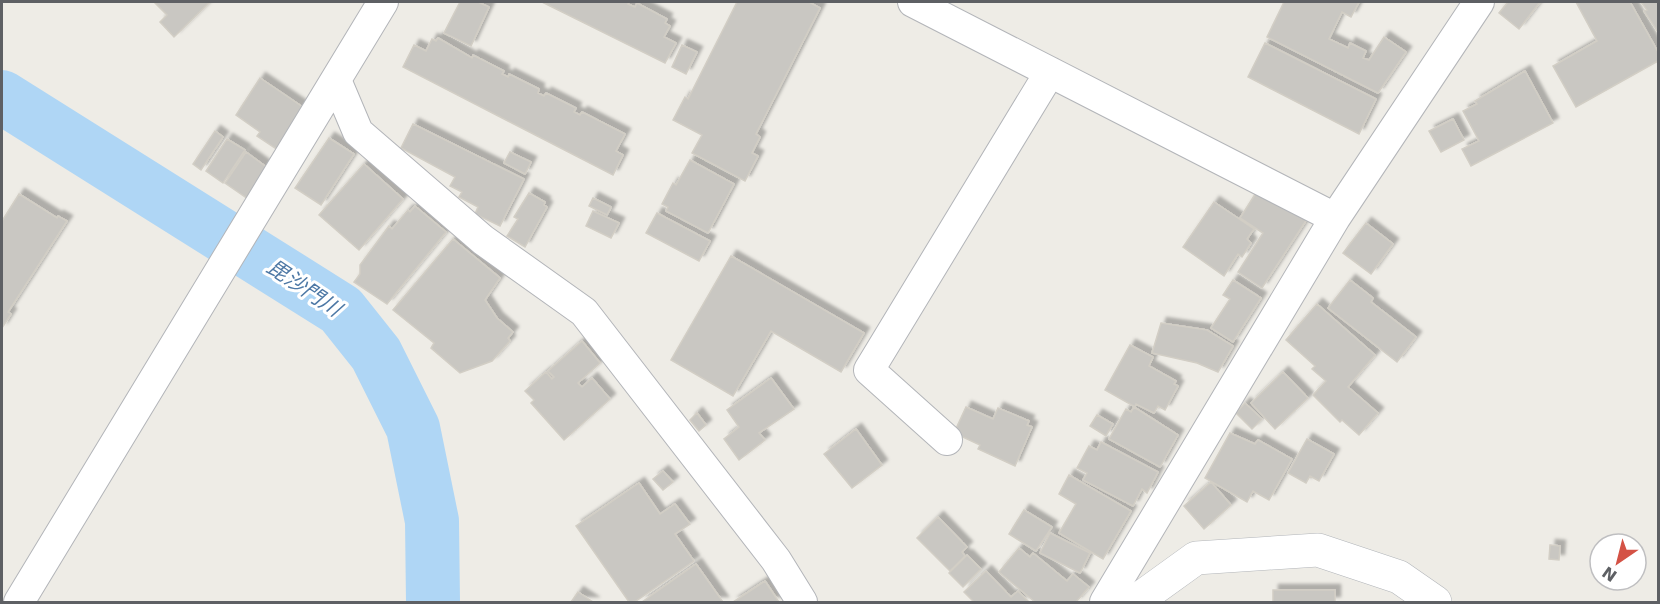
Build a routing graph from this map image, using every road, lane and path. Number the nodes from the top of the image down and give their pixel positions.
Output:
1 (913, 2) edge
2 (1479, 2) edge
3 (379, 3) edge
4 (1050, 72) junction
5 (336, 80) junction
6 (1335, 218) junction
7 (947, 440) dead end
8 (19, 603) edge
9 (802, 603) edge
10 (1105, 603) edge
11 (1135, 603) edge
12 (1435, 603) edge

1 - 4 street
2 - 6 street
3 - 5 street
4 - 6 street
4 - 7 street
5 - 8 street
5 - 9 street
6 - 10 street
11 - 12 street

